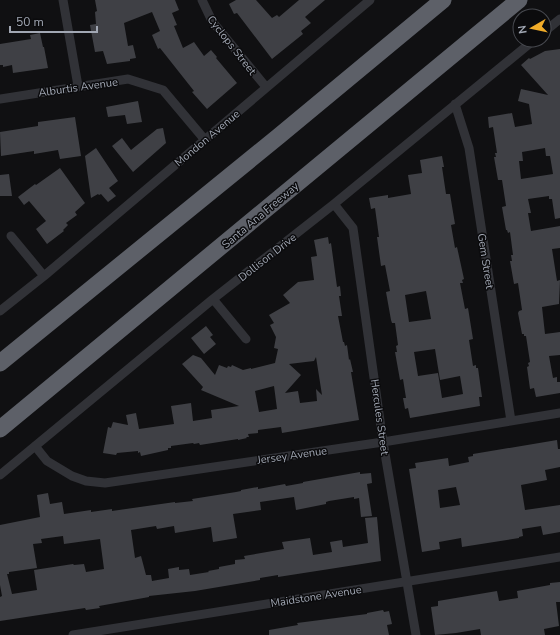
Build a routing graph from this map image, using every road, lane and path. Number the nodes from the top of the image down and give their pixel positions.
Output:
1 (63, 0) edge
2 (202, 0) edge
3 (369, 0) edge
4 (443, 0) edge
5 (519, 0) edge
6 (560, 19) edge
7 (552, 26) edge
8 (524, 48) edge
9 (78, 86) junction
10 (266, 87) junction
11 (0, 99) edge
12 (455, 104) junction
13 (205, 140) junction
14 (334, 204) junction
15 (11, 236) dead end
16 (44, 276) junction
17 (213, 300) junction
18 (0, 311) edge
19 (246, 339) dead end
20 (0, 364) edge
21 (560, 413) edge
22 (511, 421) junction
23 (0, 429) edge
24 (383, 442) junction
25 (35, 446) junction
26 (0, 475) edge
27 (560, 557) edge
28 (407, 581) junction
29 (72, 635) edge
30 (416, 635) edge

1 - 9 street
2 - 10 street, Cyclops Street
3 - 10 street, Mondon Avenue
4 - 20 highway
5 - 23 highway, Santa Ana Freeway
6 - 7 street
8 - 12 street, Dollison Drive
9 - 11 street, Alburtis Avenue
9 - 13 street, Alburtis Avenue
10 - 13 street, Mondon Avenue
12 - 14 street, Dollison Drive
12 - 22 street, Gem Street
13 - 16 street, Mondon Avenue
14 - 17 street, Dollison Drive
14 - 24 street, Hercules Street
15 - 16 street
16 - 18 street, Mondon Avenue
17 - 19 street
17 - 25 street, Dollison Drive
21 - 22 street, Jersey Avenue
22 - 24 street, Jersey Avenue
24 - 25 street, Jersey Avenue
24 - 28 street, Hercules Street
25 - 26 street, Dollison Drive
27 - 28 street, Maidstone Avenue
28 - 29 street, Maidstone Avenue
28 - 30 street, Hercules Street

